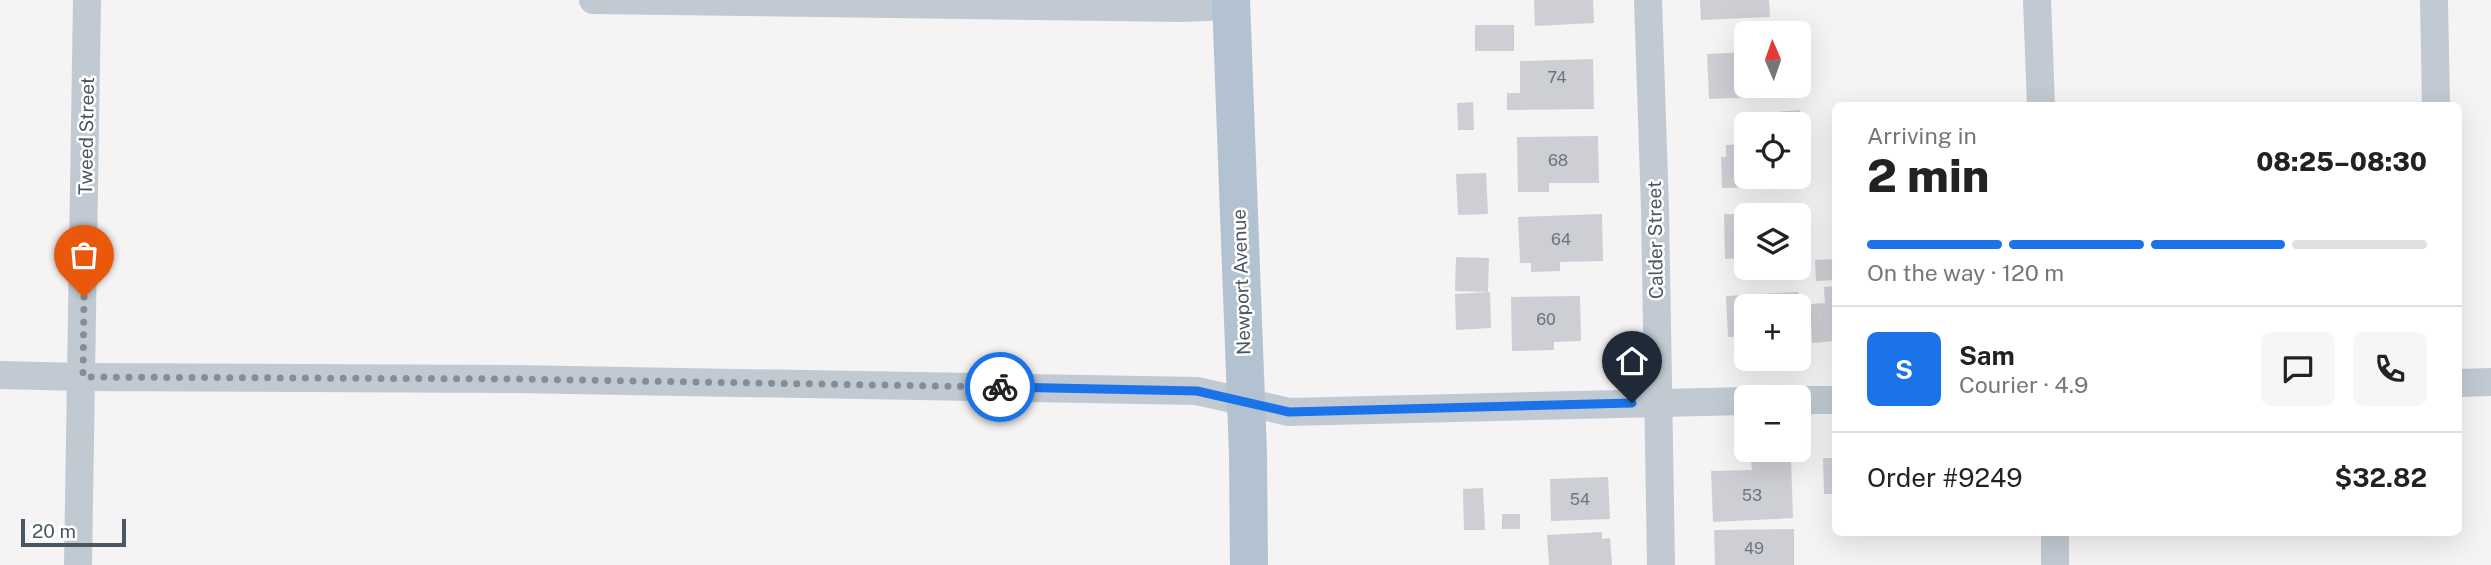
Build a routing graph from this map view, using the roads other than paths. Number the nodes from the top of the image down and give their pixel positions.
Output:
1 (87, 0) edge
2 (593, 0) edge
3 (1648, 0) edge
4 (2037, 0) edge
5 (2434, 0) edge
6 (1231, 3) edge
7 (2041, 102) edge
8 (2436, 102) edge
9 (0, 375) edge
10 (83, 377) junction
11 (2491, 382) edge
12 (2462, 383) edge
13 (1811, 400) edge
14 (1832, 400) edge
15 (1734, 401) edge
16 (1659, 402) junction
17 (1245, 403) junction
18 (2055, 536) edge
19 (78, 565) edge
20 (1249, 565) edge
21 (1661, 565) edge
22 (2055, 565) edge

1 - 10 street, Tweed Street
2 - 6 street
3 - 16 street, Calder Street
4 - 7 street
5 - 8 street
6 - 17 main road, Newport Avenue
9 - 10 street
10 - 17 street
10 - 19 street, Tweed Street
11 - 12 street
13 - 14 street
15 - 16 street
16 - 17 street
16 - 21 street, Calder Street
17 - 20 main road, Newport Avenue
18 - 22 street

